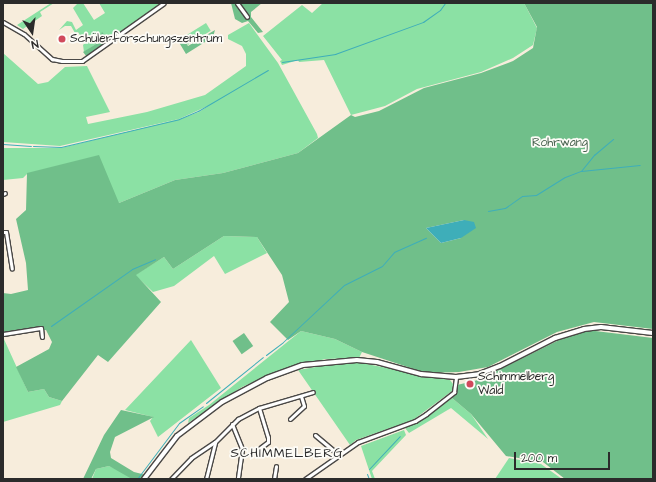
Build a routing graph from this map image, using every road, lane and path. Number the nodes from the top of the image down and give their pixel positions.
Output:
1 (164, 3) edge
2 (237, 3) edge
3 (247, 17) dead end
4 (3, 22) edge
5 (4, 232) edge
6 (12, 269) dead end
7 (653, 333) edge
8 (3, 334) edge
9 (42, 337) dead end
10 (456, 377) junction
11 (313, 392) dead end
12 (301, 396) junction
13 (259, 408) junction
14 (290, 419) dead end
15 (232, 424) junction
16 (316, 435) dead end
17 (215, 442) junction
18 (260, 448) dead end
19 (339, 455) junction
20 (276, 466) dead end
21 (144, 479) edge
22 (171, 479) edge
23 (206, 479) edge
24 (238, 479) edge
25 (274, 479) edge
26 (305, 479) edge

1 - 4 street
2 - 3 street
5 - 6 street
7 - 10 street
8 - 9 street
10 - 19 street
10 - 21 street
11 - 12 street
12 - 13 street
12 - 14 street
13 - 15 street
13 - 18 street
15 - 17 street
15 - 24 street
16 - 19 street
17 - 22 street
17 - 23 street
19 - 26 street
20 - 25 street

